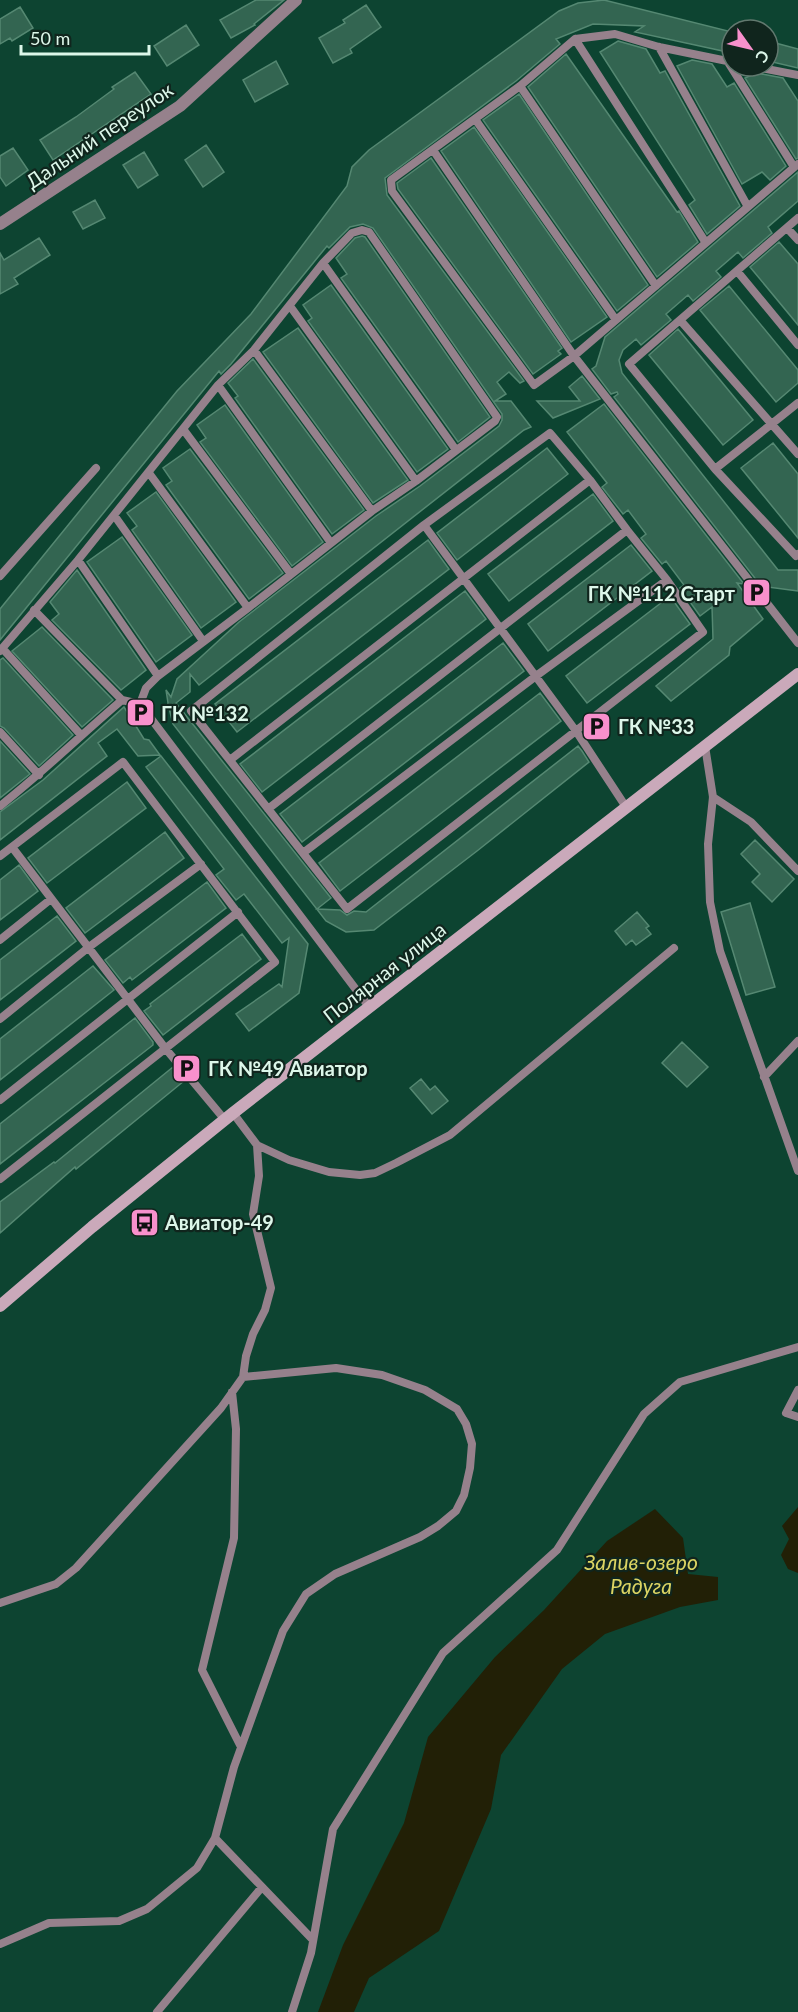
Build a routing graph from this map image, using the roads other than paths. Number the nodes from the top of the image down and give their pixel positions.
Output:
1 (296, 0) edge
2 (575, 39) junction
3 (659, 47) junction
4 (720, 60) edge
5 (780, 72) edge
6 (798, 75) edge
7 (740, 78) edge
8 (520, 86) junction
9 (475, 119) junction
10 (433, 150) junction
11 (796, 165) edge
12 (748, 207) junction
13 (798, 218) edge
14 (0, 224) edge
15 (787, 228) junction
16 (798, 240) edge
17 (706, 243) junction
18 (323, 264) junction
19 (737, 271) junction
20 (656, 286) junction
21 (290, 306) junction
22 (616, 320) junction
23 (680, 320) junction
24 (798, 345) edge
25 (254, 350) junction
26 (574, 356) junction
27 (218, 385) junction
28 (798, 404) edge
29 (773, 423) junction
30 (183, 429) junction
31 (456, 450) junction
32 (798, 454) edge
33 (96, 468) dead end
34 (715, 469) junction
35 (149, 473) junction
36 (590, 480) junction
37 (416, 481) junction
38 (372, 511) junction
39 (114, 515) junction
40 (424, 525) junction
41 (627, 530) junction
42 (331, 543) junction
43 (798, 554) edge
44 (78, 560) junction
45 (291, 574) junction
46 (0, 576) edge
47 (464, 578) junction
48 (667, 580) junction
49 (248, 608) junction
50 (34, 610) junction
51 (500, 628) junction
52 (202, 641) junction
53 (798, 643) edge
54 (1, 650) edge
55 (798, 674) edge
56 (158, 676) junction
57 (536, 676) junction
58 (122, 700) junction
59 (140, 704) junction
60 (576, 731) junction
61 (0, 732) edge
62 (81, 735) junction
63 (705, 746) junction
64 (230, 760) junction
65 (39, 775) junction
66 (713, 797) junction
67 (0, 806) edge
68 (626, 807) junction
69 (268, 808) junction
70 (12, 847) junction
71 (303, 853) junction
72 (0, 856) edge
73 (201, 864) junction
74 (798, 871) edge
75 (51, 899) junction
76 (238, 912) junction
77 (0, 940) edge
78 (89, 947) junction
79 (674, 948) dead end
80 (128, 999) junction
81 (370, 1008) junction
82 (0, 1020) edge
83 (798, 1041) edge
84 (165, 1048) junction
85 (764, 1077) junction
86 (0, 1100) edge
87 (229, 1117) junction
88 (257, 1145) junction
89 (798, 1171) edge
90 (0, 1179) edge
91 (0, 1306) edge
92 (798, 1347) edge
93 (243, 1377) junction
94 (798, 1390) edge
95 (232, 1392) junction
96 (798, 1417) edge
97 (0, 1603) edge
98 (241, 1747) junction
99 (214, 1838) junction
100 (262, 1887) junction
101 (313, 1940) junction
102 (0, 1944) edge
103 (157, 2012) edge
104 (292, 2012) edge

1 - 14 street, Дальний переулок
2 - 3 lane
2 - 8 lane
2 - 17 lane
3 - 4 lane
3 - 12 lane
5 - 6 lane
7 - 11 lane
8 - 9 lane
8 - 20 lane
9 - 10 lane
9 - 22 lane
10 - 26 lane
10 - 26 lane
11 - 12 lane
12 - 17 lane
13 - 15 lane
15 - 16 lane
15 - 19 lane
17 - 20 lane
18 - 21 lane
18 - 31 lane
18 - 31 lane
19 - 23 lane
19 - 24 lane
20 - 22 lane
21 - 25 lane
21 - 37 lane
22 - 26 lane
23 - 29 lane
23 - 34 lane
25 - 27 lane
25 - 38 lane
26 - 53 lane
27 - 30 lane
27 - 42 lane
28 - 29 lane
29 - 32 lane
29 - 34 lane
30 - 35 lane
30 - 45 lane
31 - 37 lane
33 - 46 lane
34 - 43 lane
35 - 39 lane
35 - 49 lane
36 - 40 lane
36 - 41 lane
36 - 47 lane
37 - 38 lane
38 - 42 lane
39 - 44 lane
39 - 52 lane
40 - 47 lane
40 - 64 lane
41 - 48 lane
41 - 51 lane
42 - 45 lane
44 - 50 lane
44 - 56 lane
45 - 49 lane
47 - 51 lane
47 - 64 lane
48 - 57 lane
48 - 60 lane
49 - 52 lane
50 - 54 lane
50 - 58 lane
51 - 57 lane
51 - 69 lane
52 - 56 lane
54 - 62 lane
55 - 63 main road, Полярная улица
56 - 59 lane
57 - 60 lane
57 - 71 lane
58 - 59 lane
58 - 62 lane
59 - 81 lane
60 - 68 lane
60 - 71 lane
61 - 65 lane
62 - 65 lane
63 - 66 lane
63 - 68 main road, Полярная улица
64 - 69 lane
65 - 67 lane
66 - 74 lane
66 - 85 lane
68 - 81 main road, Полярная улица
69 - 71 lane
70 - 72 lane
70 - 73 lane
70 - 75 lane
73 - 76 lane
73 - 78 lane
75 - 77 lane
75 - 78 lane
76 - 80 lane
76 - 84 lane
78 - 80 lane
78 - 82 lane
79 - 88 lane
80 - 84 lane
80 - 86 lane
81 - 87 main road, Полярная улица
83 - 85 lane
84 - 87 lane
84 - 90 lane
85 - 89 lane
87 - 88 lane
87 - 91 main road, Полярная улица
88 - 93 lane
92 - 101 lane
93 - 95 lane
93 - 98 lane
94 - 96 lane
95 - 97 lane
95 - 98 lane
98 - 99 lane
99 - 100 lane
99 - 102 lane
100 - 101 lane
100 - 103 lane
101 - 104 lane

